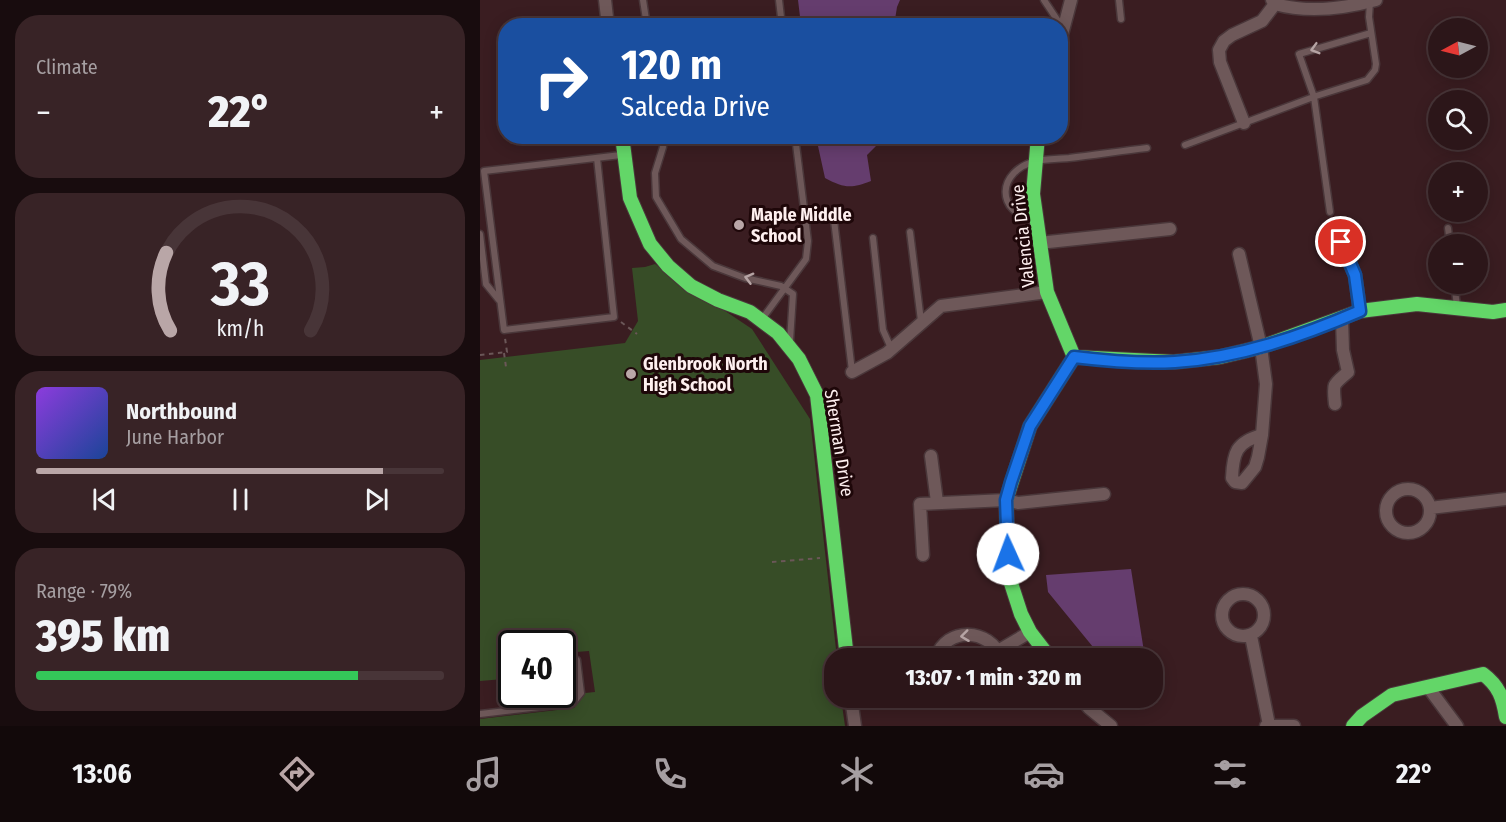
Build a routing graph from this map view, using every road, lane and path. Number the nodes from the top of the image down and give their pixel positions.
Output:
1 (605, 0) edge
2 (643, 0) edge
3 (778, 0) edge
4 (1044, 0) edge
5 (1071, 0) edge
6 (1119, 0) edge
7 (1373, 1) edge
8 (1274, 2) edge
9 (607, 18) edge
10 (646, 18) edge
11 (781, 18) edge
12 (1053, 18) edge
13 (1067, 18) edge
14 (1121, 19) dead end
15 (1371, 33) junction
16 (1314, 97) junction
17 (1244, 123) junction
18 (623, 144) edge
19 (662, 144) edge
20 (796, 144) edge
21 (1037, 144) edge
22 (1185, 145) dead end
23 (1147, 148) dead end
24 (624, 155) junction
25 (597, 158) junction
26 (1036, 161) junction
27 (482, 172) edge
28 (1330, 212) dead end
29 (834, 220) dead end
30 (1036, 221) junction
31 (1448, 228) dead end
32 (1170, 229) dead end
33 (910, 232) dead end
34 (480, 234) edge
35 (1449, 234) edge
36 (873, 238) dead end
37 (1341, 242) dead end
38 (1039, 243) junction
39 (1239, 254) dead end
40 (785, 288) junction
41 (1047, 292) junction
42 (1455, 294) edge
43 (500, 301) junction
44 (1457, 309) junction
45 (1506, 310) edge
46 (1360, 311) junction
47 (614, 317) junction
48 (1342, 319) junction
49 (761, 320) junction
50 (921, 321) junction
51 (504, 330) junction
52 (638, 334) dead end
53 (1262, 347) junction
54 (789, 348) junction
55 (892, 349) junction
56 (504, 353) junction
57 (480, 356) edge
58 (1074, 357) junction
59 (506, 367) dead end
60 (852, 372) joint
61 (1335, 404) dead end
62 (1262, 435) dead end
63 (932, 456) dead end
64 (1104, 494) dead end
65 (1506, 499) edge
66 (1006, 500) junction
67 (937, 502) junction
68 (1431, 508) dead end
69 (923, 555) dead end
70 (836, 557) junction
71 (772, 562) dead end
72 (1030, 632) junction
73 (1251, 636) dead end
74 (846, 648) edge
75 (941, 648) edge
76 (994, 648) edge
77 (1008, 648) edge
78 (1042, 648) edge
79 (577, 660) dead end
80 (1428, 687) junction
81 (852, 708) edge
82 (1089, 708) edge
83 (480, 714) edge
84 (1506, 718) edge
85 (855, 726) edge
86 (1111, 726) edge
87 (1267, 726) edge
88 (1294, 726) edge
89 (1353, 726) edge
90 (1457, 726) edge
91 (1503, 726) edge

1 - 9 street
2 - 10 lane
3 - 11 lane
4 - 12 lane
5 - 13 street
6 - 14 lane
7 - 8 street
7 - 15 lane
8 - 17 street
15 - 16 lane
15 -> 16 lane
16 - 17 lane
16 - 28 lane
17 - 22 lane
18 - 24 street, Sherman Drive
40 -> 19 lane
20 - 40 lane
21 - 26 street, Valencia Drive
23 - 26 lane
24 - 25 lane
24 - 49 street, Sherman Drive
25 - 27 lane
25 - 47 lane
26 - 30 street, Valencia Drive
26 - 30 lane
27 - 43 lane
29 - 60 lane
30 - 38 street, Valencia Drive
31 - 35 lane
32 - 38 street
33 - 50 lane
34 - 43 lane
36 - 55 lane
37 - 46 street
38 - 41 street, Valencia Drive
39 - 53 street
40 - 49 lane
40 - 54 lane
41 - 50 street
41 - 58 street, Valencia Drive
42 - 44 lane
43 - 51 lane
44 - 45 street
44 - 46 street
46 - 48 street
47 - 51 lane
47 - 52 path
48 - 53 street
48 - 61 street
49 - 54 street, Sherman Drive
50 - 55 street
51 - 56 path
53 - 58 street
53 - 62 street
54 - 70 street, Sherman Drive
55 - 60 street
56 - 57 path
56 - 59 path
58 - 66 street
63 - 67 street
64 - 66 street
65 - 68 street
66 - 67 street
66 - 72 street
67 - 69 street
70 - 71 path
70 - 74 street, Sherman Drive
72 - 77 street
72 - 78 street
73 - 87 street
76 -> 75 street
79 - 83 lane
80 - 84 street
80 - 89 street
80 - 90 street
81 - 85 street
82 - 86 street
84 - 91 street
87 - 88 street

